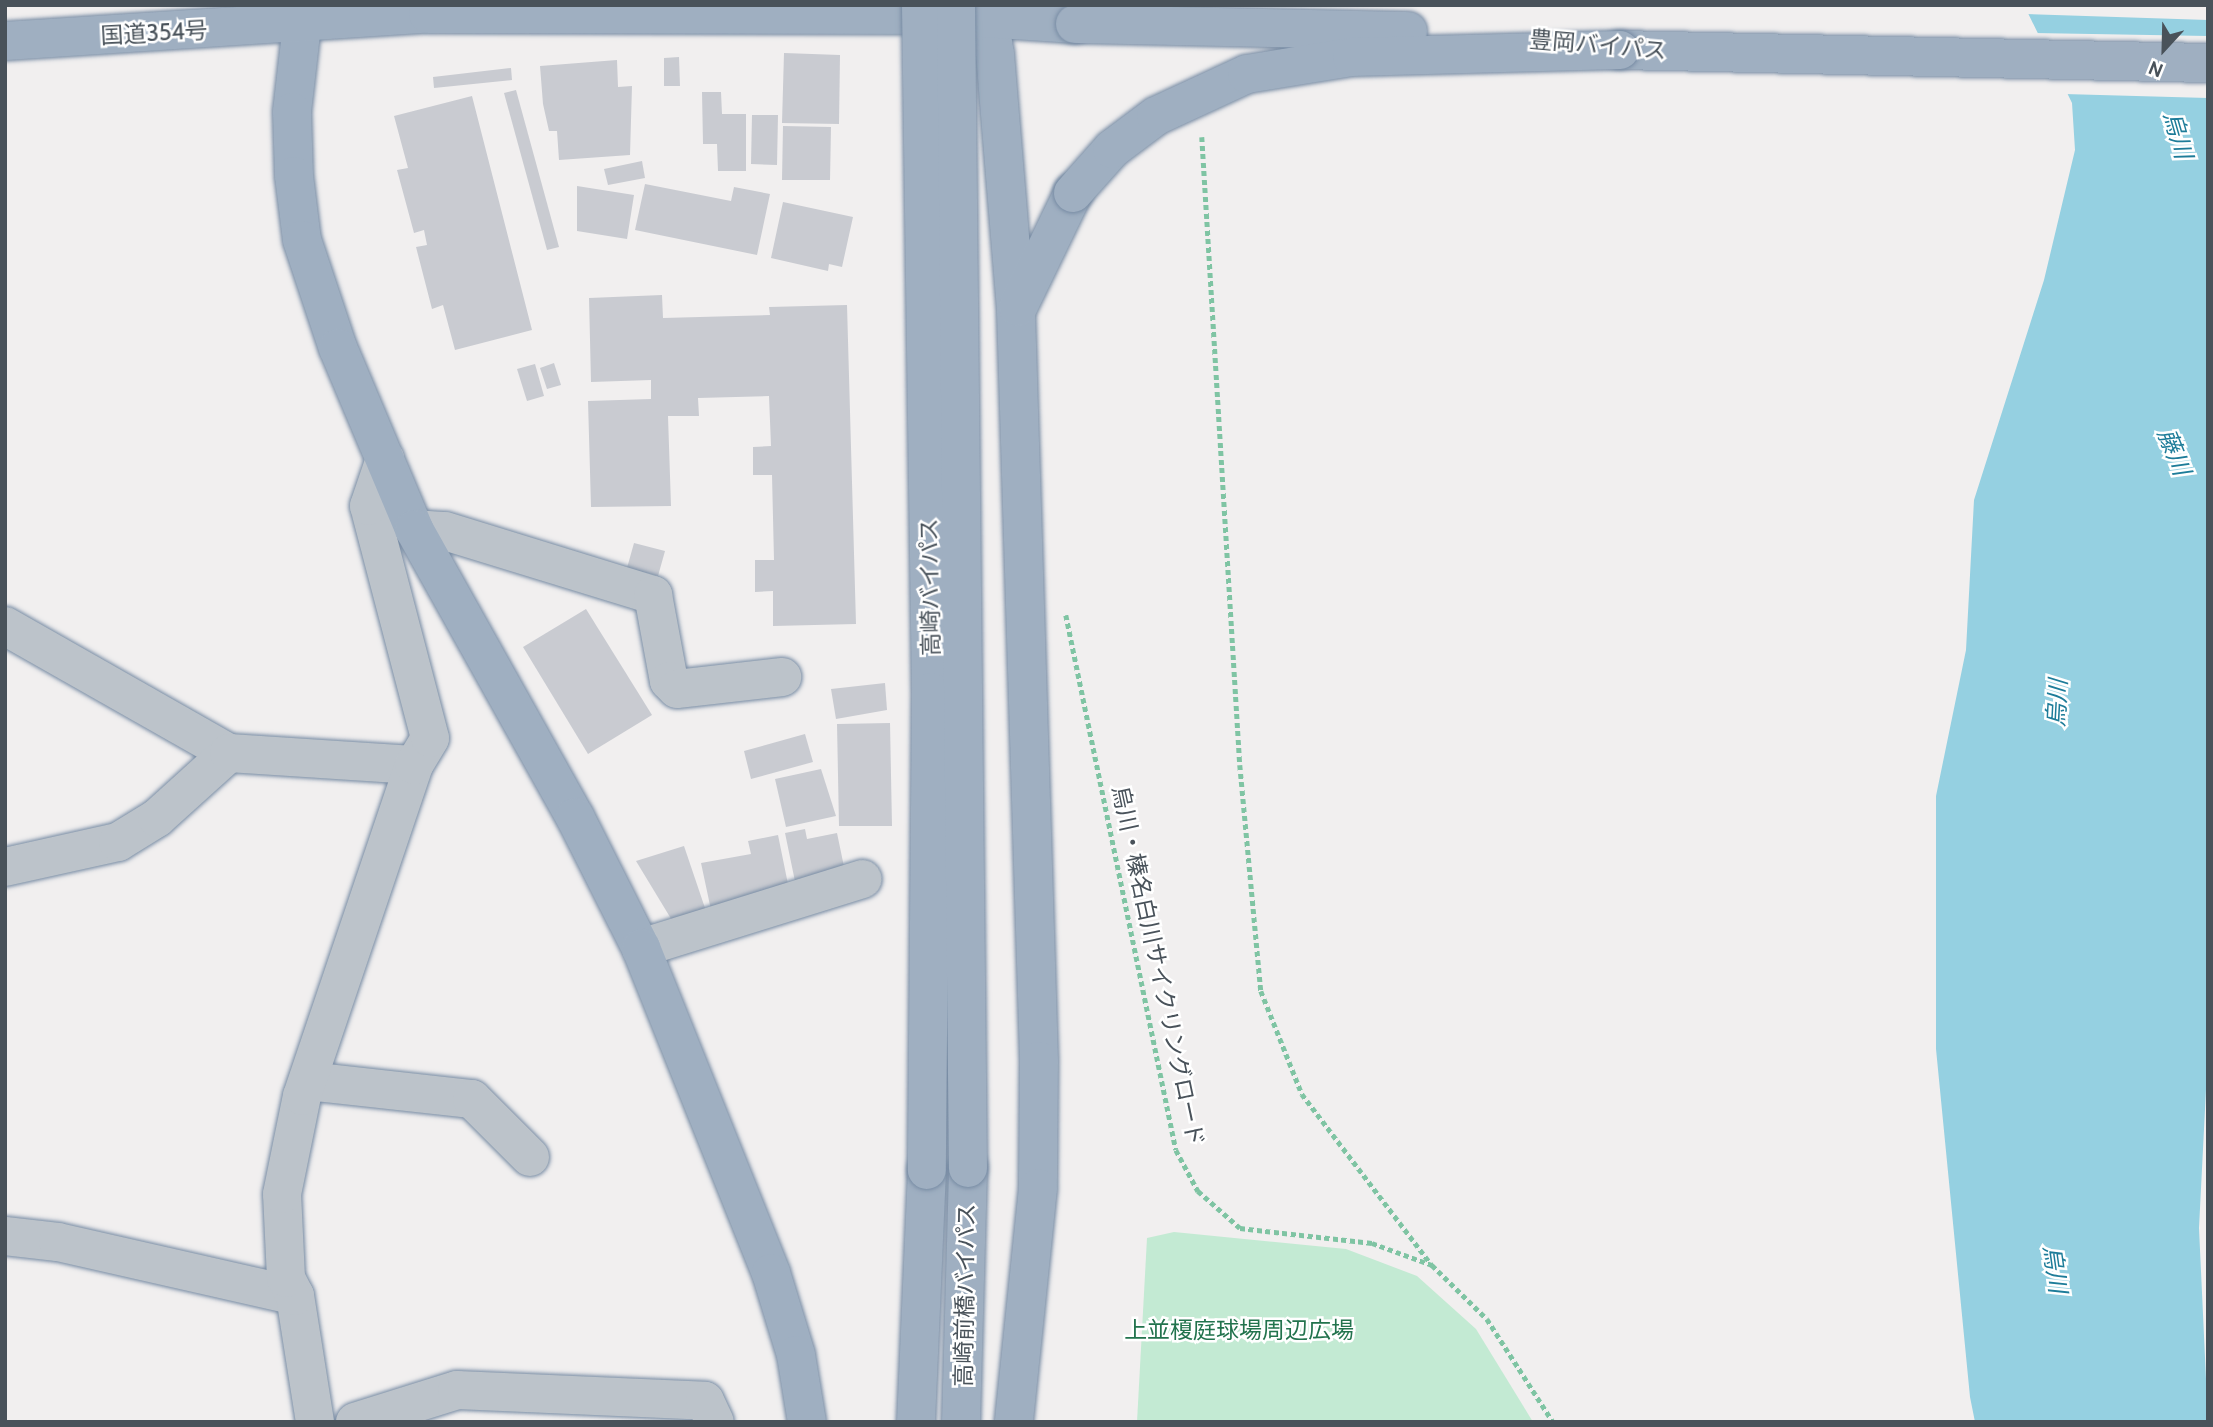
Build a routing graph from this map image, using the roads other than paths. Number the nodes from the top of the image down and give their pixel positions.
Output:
1 (484, 5) edge
2 (889, 5) edge
3 (957, 10) edge
4 (428, 14) junction
5 (304, 15) edge
6 (5, 41) edge
7 (1620, 50) junction
8 (2208, 63) edge
9 (1016, 312) junction
10 (384, 459) junction
11 (414, 529) junction
12 (5, 626) edge
13 (782, 677) dead end
14 (229, 753) junction
15 (414, 765) junction
16 (5, 867) edge
17 (863, 879) dead end
18 (641, 948) junction
19 (308, 1080) junction
20 (530, 1157) dead end
21 (968, 1168) joint
22 (927, 1170) joint
23 (5, 1236) edge
24 (295, 1296) junction
25 (315, 1422) edge
26 (355, 1422) edge
27 (715, 1422) edge
28 (807, 1422) edge
29 (916, 1422) edge
30 (961, 1422) edge
31 (1014, 1422) edge

1 - 4 highway
2 - 3 highway
3 - 4 highway
3 - 7 highway, 豊岡バイパス, bridge
3 - 9 highway
3 - 21 highway, 高崎バイパス, bridge
3 - 22 highway, 高崎バイパス, bridge
4 - 5 highway, 国道354号
5 - 6 highway, 国道354号
5 - 10 highway
7 - 8 highway, 豊岡バイパス
7 - 9 highway, bridge
9 - 31 highway
10 - 11 highway
10 - 15 street
11 - 13 street
11 - 18 highway
12 - 14 street
14 - 15 street
14 - 16 street
15 - 19 street
17 - 18 street
18 - 28 highway
19 - 20 street
19 - 24 street
21 - 30 highway, 高崎前橋バイパス
22 - 29 highway, 高崎前橋バイパス
23 - 24 street
24 - 25 street
26 - 27 street

